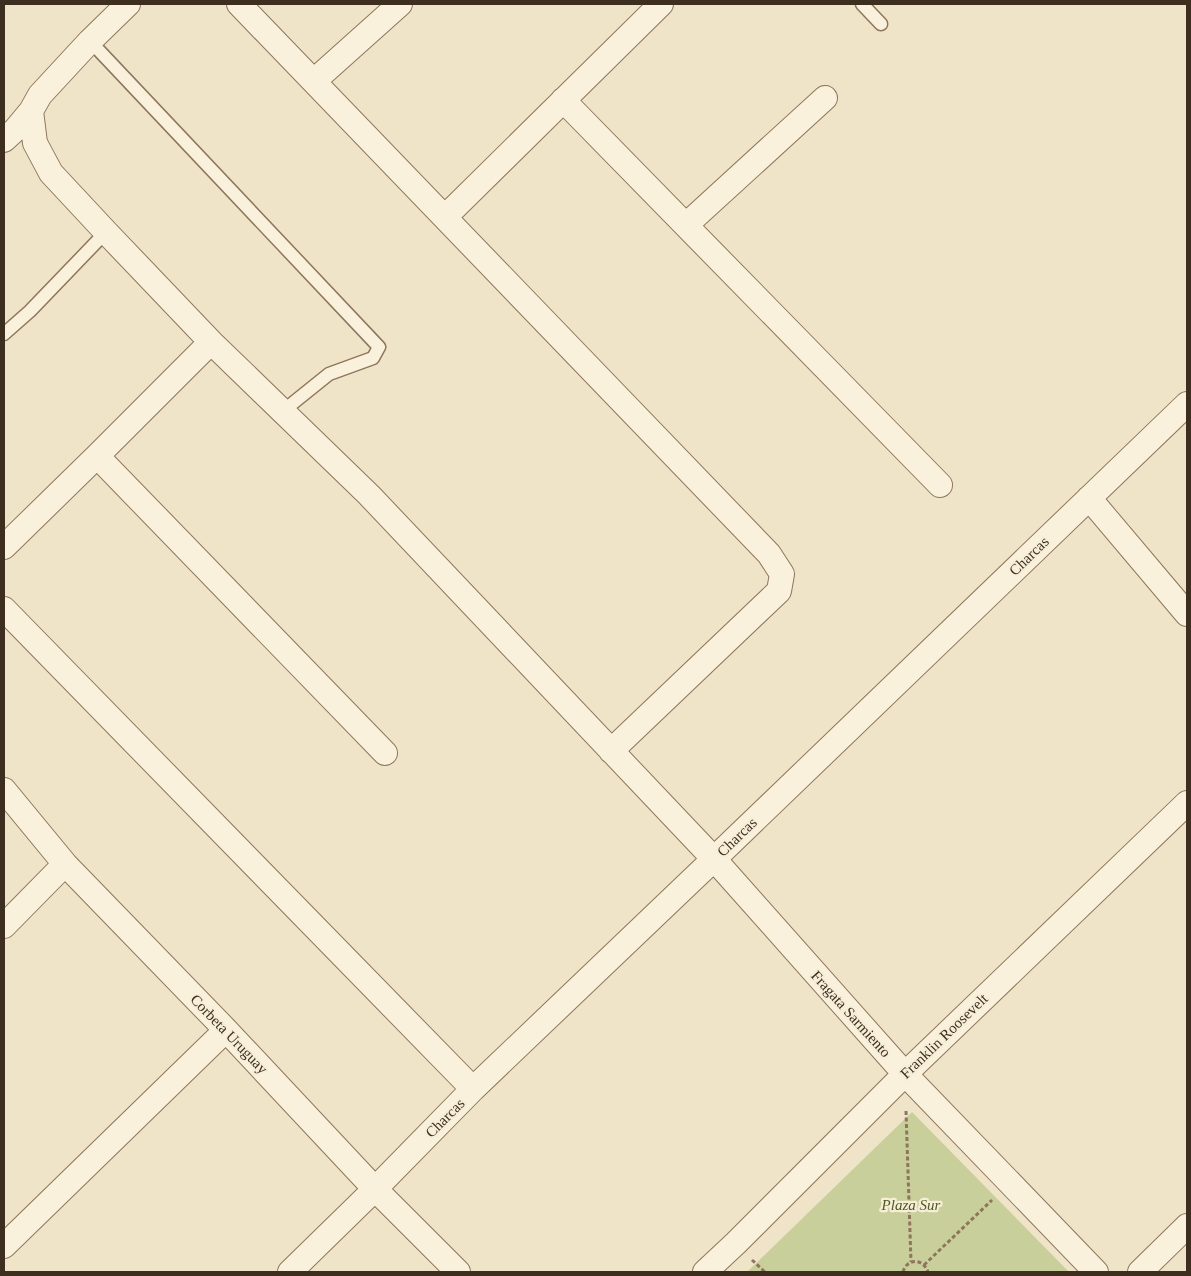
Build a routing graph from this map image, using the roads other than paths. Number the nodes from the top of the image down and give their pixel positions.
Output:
1 (128, 4) edge
2 (239, 4) edge
3 (400, 4) edge
4 (661, 4) edge
5 (862, 4) edge
6 (881, 24) dead end
7 (90, 41) junction
8 (314, 81) junction
9 (825, 98) dead end
10 (563, 100) junction
11 (30, 111) junction
12 (4, 140) edge
13 (445, 217) junction
14 (686, 225) junction
15 (106, 232) junction
16 (4, 334) edge
17 (211, 342) junction
18 (1187, 404) edge
19 (283, 411) junction
20 (97, 456) junction
21 (940, 485) dead end
22 (1090, 498) junction
23 (4, 547) edge
24 (4, 609) edge
25 (1187, 614) edge
26 (611, 751) junction
27 (385, 753) dead end
28 (4, 790) edge
29 (1187, 803) edge
30 (714, 859) junction
31 (66, 864) junction
32 (4, 926) edge
33 (226, 1030) junction
34 (905, 1074) junction
35 (474, 1089) junction
36 (375, 1189) junction
37 (1187, 1226) edge
38 (4, 1246) edge
39 (290, 1272) edge
40 (458, 1272) edge
41 (705, 1272) edge
42 (1096, 1272) edge
43 (1140, 1272) edge

1 - 7 street
2 - 8 street
3 - 8 street
4 - 10 street
5 - 6 lane
7 - 11 street
7 - 19 lane
8 - 13 street
9 - 14 street
10 - 13 street
10 - 14 street
11 - 12 street
11 - 15 street, Fragata Sarmiento
13 - 26 street
14 - 21 street
15 - 16 lane
15 - 17 street, Fragata Sarmiento
17 - 19 street, Fragata Sarmiento
17 - 20 street
18 - 22 street, Charcas
19 - 26 street, Fragata Sarmiento
20 - 23 street
20 - 27 street
22 - 25 street
22 - 30 street, Charcas
24 - 35 street
26 - 30 street, Fragata Sarmiento
28 - 31 street, Corbeta Uruguay
29 - 34 street, Franklin Roosevelt
30 - 34 street, Fragata Sarmiento
30 - 35 street, Charcas
31 - 32 street
31 - 33 street, Corbeta Uruguay
33 - 36 street, Corbeta Uruguay
33 - 38 street
34 - 41 street, Franklin Roosevelt
34 - 42 street, Fragata Sarmiento
35 - 36 street, Charcas
36 - 39 street, Charcas
36 - 40 street, Corbeta Uruguay
37 - 43 street

